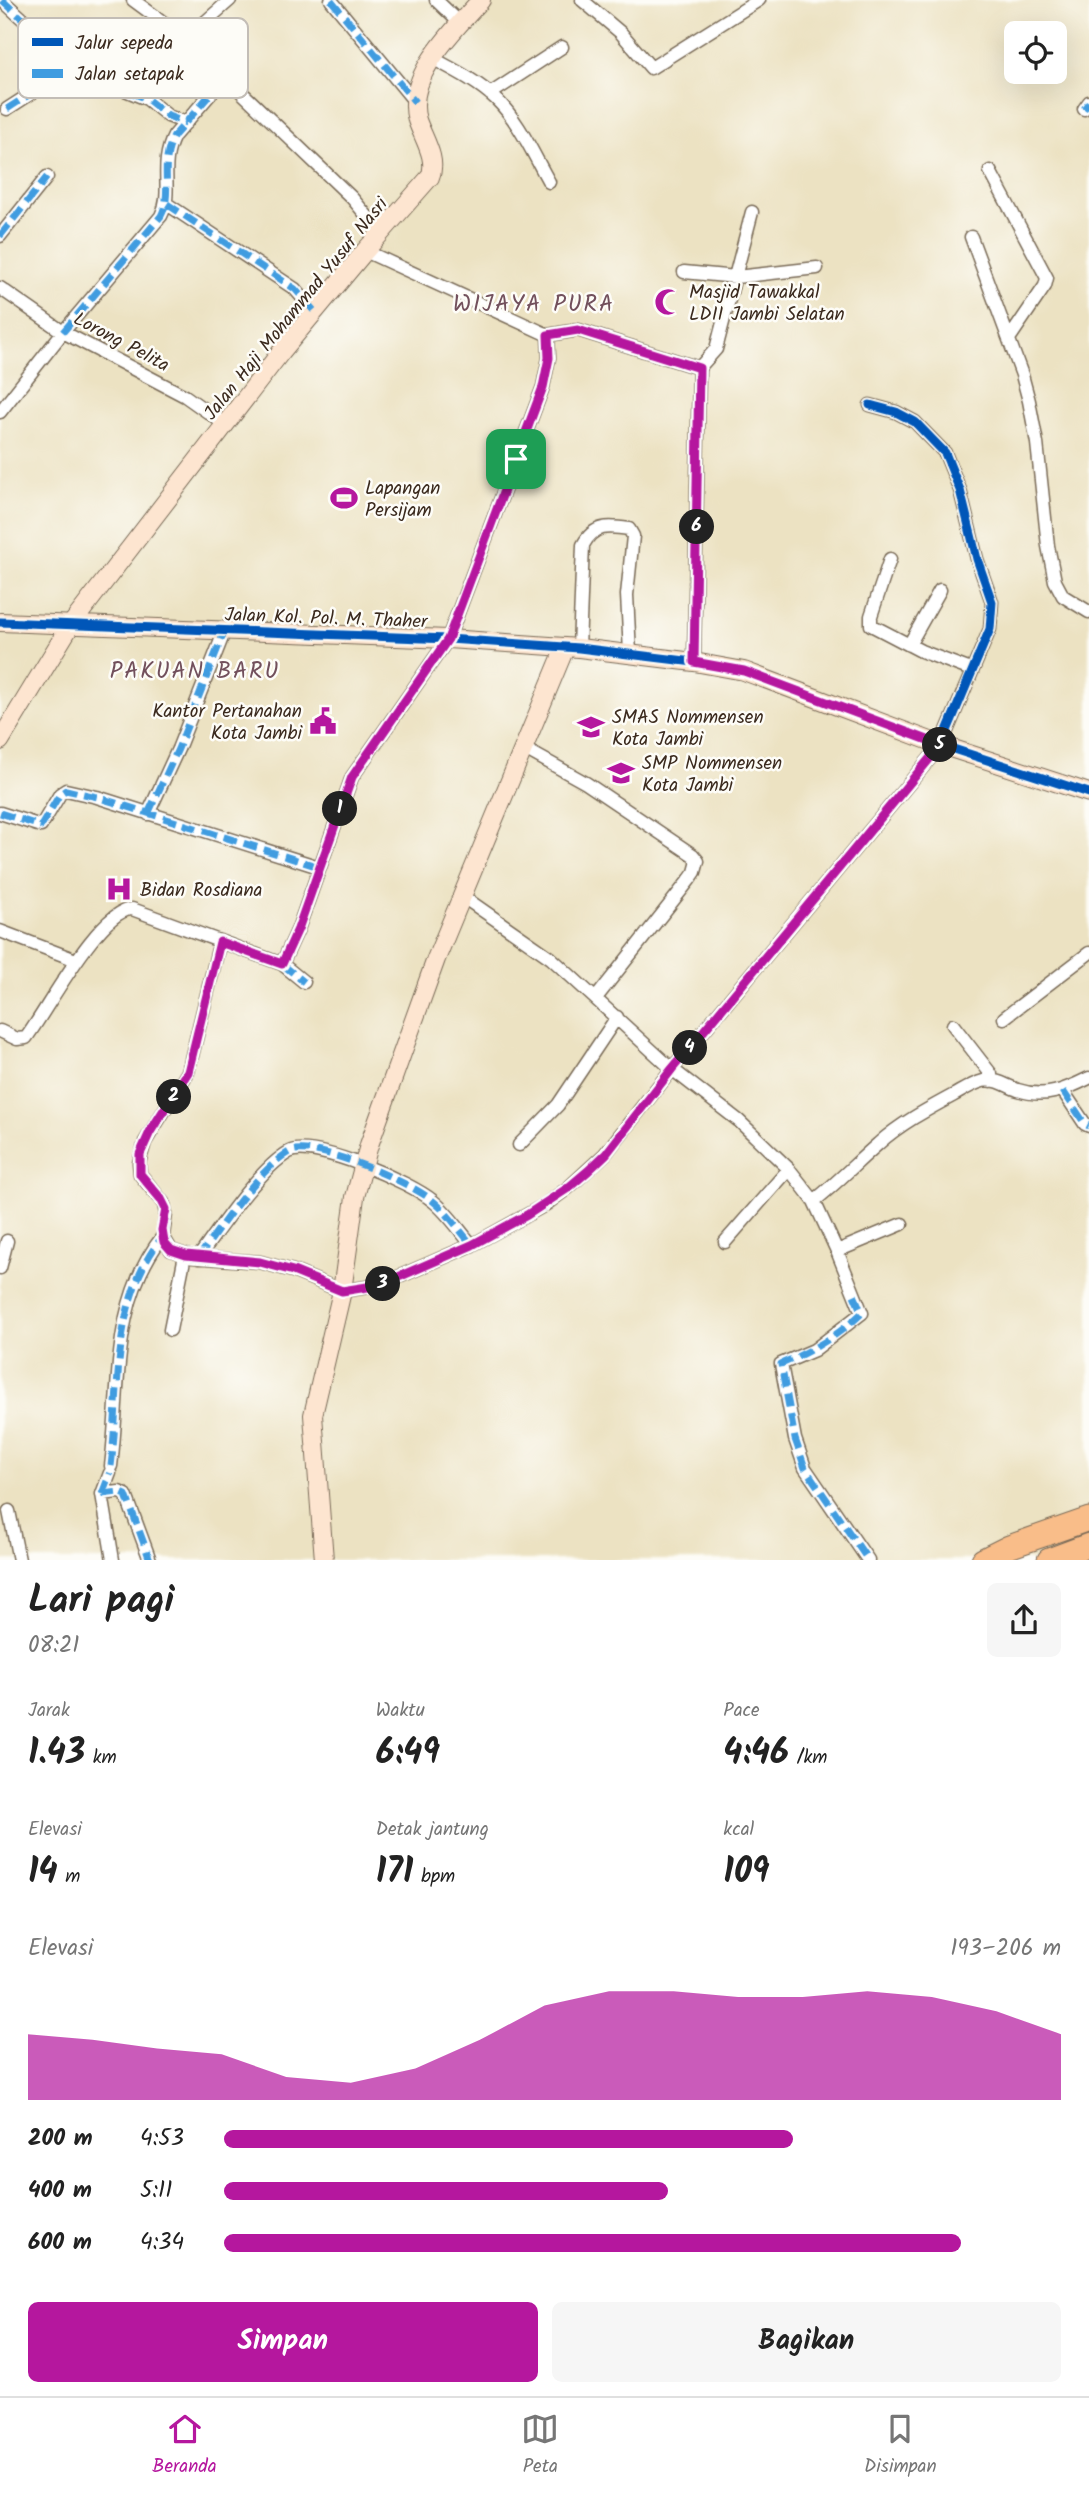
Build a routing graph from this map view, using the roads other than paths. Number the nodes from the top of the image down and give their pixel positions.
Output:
1 (2, 0) edge
2 (133, 0) edge
3 (230, 0) edge
4 (331, 0) edge
5 (436, 0) edge
6 (481, 0) edge
7 (582, 0) edge
8 (759, 0) edge
9 (22, 18) edge
10 (157, 18) edge
11 (210, 18) edge
12 (460, 23) junction
13 (562, 47) dead end
14 (432, 58) junction
15 (490, 94) junction
16 (248, 97) edge
17 (24, 98) edge
18 (145, 98) edge
19 (207, 98) edge
20 (415, 102) junction
21 (7, 109) dead end
22 (186, 123) junction
23 (990, 171) dead end
24 (47, 177) dead end
25 (549, 182) dead end
26 (166, 204) junction
27 (752, 212) dead end
28 (381, 233) junction
29 (0, 236) edge
30 (971, 237) dead end
31 (365, 251) junction
32 (817, 268) dead end
33 (684, 272) dead end
34 (736, 277) junction
35 (0, 288) edge
36 (315, 312) junction
37 (63, 332) junction
38 (548, 335) junction
39 (1009, 339) junction
40 (699, 368) junction
41 (870, 405) dead end
42 (0, 412) edge
43 (226, 425) junction
44 (890, 559) dead end
45 (940, 590) dead end
46 (1089, 612) edge
47 (0, 622) edge
48 (70, 626) junction
49 (225, 630) junction
50 (448, 639) junction
51 (909, 645) junction
52 (572, 648) junction
53 (630, 653) junction
54 (694, 662) junction
55 (971, 670) junction
56 (0, 741) edge
57 (941, 745) junction
58 (523, 748) junction
59 (1089, 793) edge
60 (0, 814) edge
61 (148, 814) junction
62 (319, 867) junction
63 (462, 897) junction
64 (0, 931) edge
65 (220, 942) junction
66 (1089, 953) edge
67 (76, 960) junction
68 (282, 964) junction
69 (304, 982) dead end
70 (596, 998) junction
71 (617, 1017) junction
72 (1004, 1018) dead end
73 (953, 1025) dead end
74 (0, 1031) edge
75 (672, 1069) junction
76 (1089, 1078) edge
77 (991, 1081) junction
78 (1063, 1091) junction
79 (1089, 1126) edge
80 (519, 1145) dead end
81 (364, 1165) junction
82 (789, 1169) junction
83 (814, 1201) junction
84 (902, 1224) dead end
85 (163, 1236) junction
86 (7, 1241) dead end
87 (725, 1242) dead end
88 (472, 1245) junction
89 (837, 1251) junction
90 (192, 1257) junction
91 (0, 1268) edge
92 (342, 1291) junction
93 (170, 1330) dead end
94 (102, 1494) junction
95 (9, 1511) dead end
96 (1089, 1518) edge
97 (1089, 1545) edge
98 (1032, 1550) edge
99 (994, 1557) edge
100 (19, 1559) edge
101 (113, 1559) edge
102 (150, 1559) edge
103 (324, 1559) edge
104 (868, 1559) edge
105 (1049, 1559) edge

1 - 9 street
2 - 10 street
3 - 11 street
4 - 20 street
5 - 12 street
6 - 12 street
7 - 8 street
12 - 14 street
13 - 15 street
14 - 15 street
14 - 20 street
15 - 25 street
16 - 28 street
17 - 21 street
18 - 22 street
19 - 22 street
20 - 28 street, Jalan Haji Mohammad Yusuf Nasri
22 - 26 street
23 - 39 street
24 - 29 street
26 - 36 street
26 - 37 street
27 - 34 street
28 - 31 street, Jalan Haji Mohammad Yusuf Nasri
30 - 39 street
31 - 36 street, Jalan Haji Mohammad Yusuf Nasri
31 - 38 street
32 - 34 street
33 - 34 street
34 - 40 street
35 - 37 street, Lorong Pelita
36 - 43 street, Jalan Haji Mohammad Yusuf Nasri
37 - 42 street
37 - 43 street, Lorong Pelita
38 - 40 street
38 - 50 street
39 - 46 street
40 - 54 street
41 - 55 street
43 - 48 street, Jalan Haji Mohammad Yusuf Nasri
44 - 51 street
45 - 51 street
47 - 48 street, Jalan Kol. Pol. M. Thaher
48 - 49 street, Jalan Kol. Pol. M. Thaher
48 - 56 street, Jalan Haji Mohammad Yusuf Nasri
49 - 50 street, Jalan Kol. Pol. M. Thaher
49 - 61 street
50 - 52 street, Jalan Kol. Pol. M. Thaher
50 - 62 street
51 - 55 street
52 - 53 street, Jalan Kol. Pol. M. Thaher
52 - 53 street
52 - 58 street
53 - 54 street, Jalan Kol. Pol. M. Thaher
54 - 57 street, Jalan Kol. Pol. M. Thaher
55 - 57 street
57 - 59 street, Jalan Kol. Pol. M. Thaher
57 - 75 street
58 - 63 street
58 - 70 street
60 - 61 street
61 - 62 street
62 - 68 street
63 - 70 street
63 - 81 street
64 - 67 street
65 - 67 street
65 - 68 street
65 - 85 street
66 - 72 street
67 - 74 street
68 - 69 street
70 - 71 street
71 - 75 street
71 - 80 street
73 - 77 street
75 - 82 street
75 - 88 street
76 - 78 street
77 - 78 street
77 - 83 street
78 - 79 street
81 - 88 street
81 - 90 street
81 - 92 street
82 - 83 street
82 - 87 street
83 - 89 street
84 - 89 street
85 - 90 street
85 - 94 street
86 - 91 street
88 - 92 street
89 - 104 street
90 - 92 street
90 - 93 street
92 - 103 street
94 - 101 street
94 - 102 street
95 - 100 street
96 - 98 highway
97 - 105 highway
98 - 99 highway

